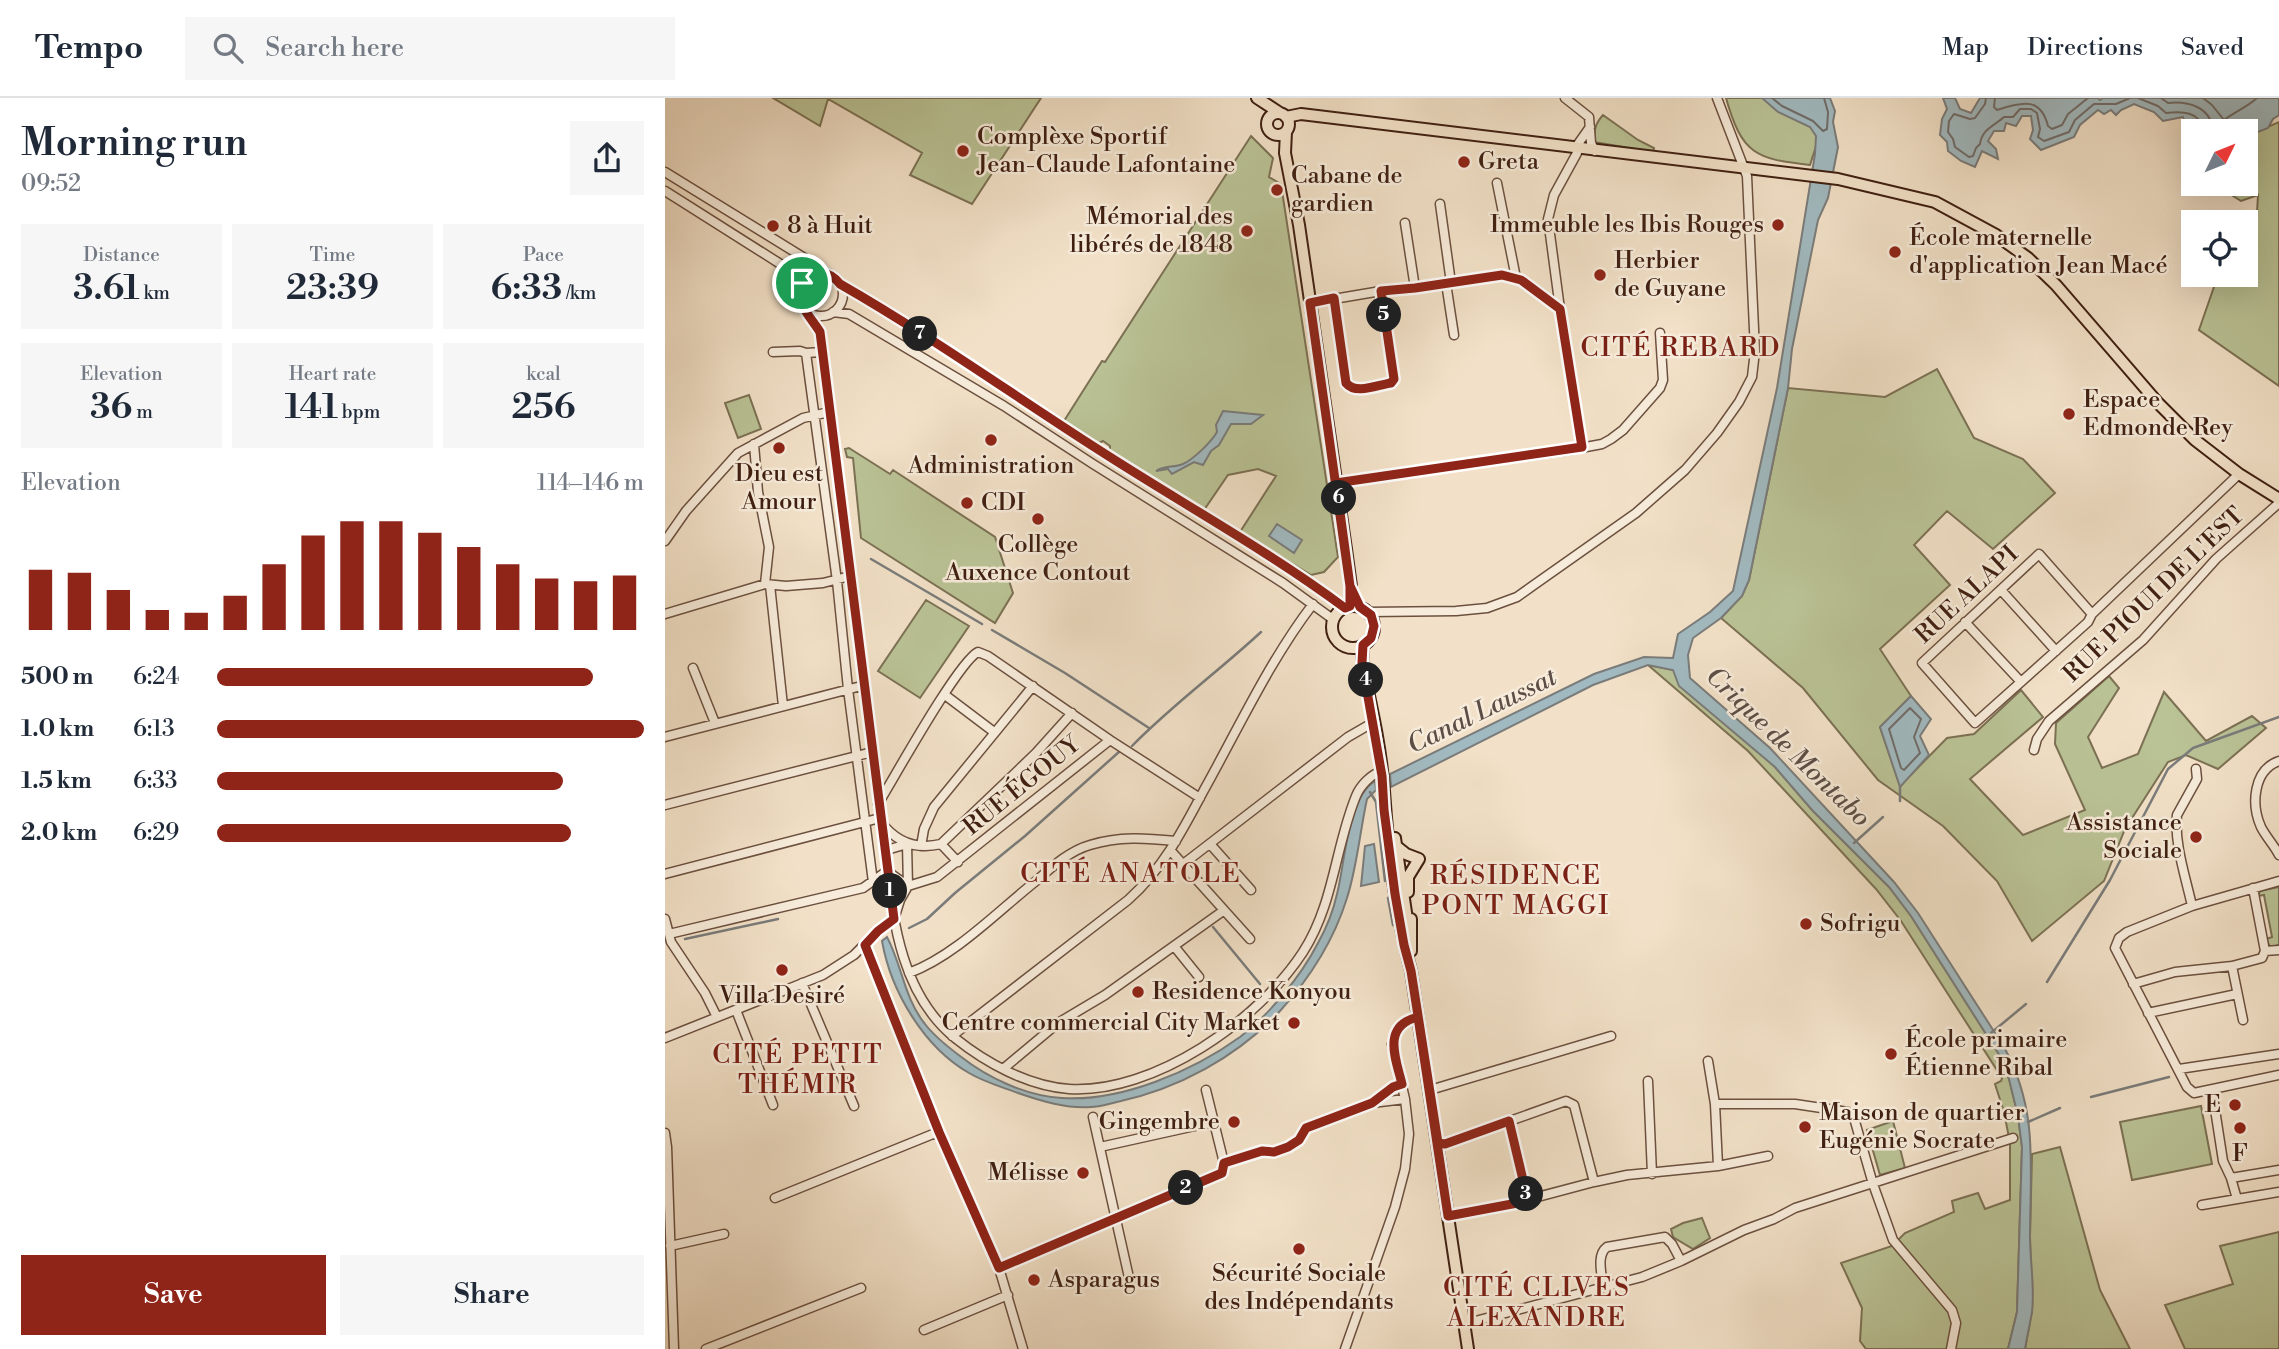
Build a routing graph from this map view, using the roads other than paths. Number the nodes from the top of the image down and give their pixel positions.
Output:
1 (1257, 98) edge
2 (1565, 98) edge
3 (1717, 98) edge
4 (1269, 117) junction
5 (1285, 122) junction
6 (1590, 127) junction
7 (1273, 135) junction
8 (1577, 149) junction
9 (1595, 151) junction
10 (1285, 153) junction
11 (1745, 168) junction
12 (665, 172) edge
13 (1497, 183) dead end
14 (665, 191) edge
15 (1440, 204) dead end
16 (1405, 223) dead end
17 (825, 273) junction
18 (1516, 278) junction
19 (1449, 283) junction
20 (840, 284) junction
21 (1415, 288) junction
22 (799, 289) junction
23 (1381, 291) junction
24 (1334, 298) junction
25 (1310, 303) junction
26 (1560, 309) junction
27 (808, 312) junction
28 (831, 313) junction
29 (820, 332) junction
30 (1660, 333) dead end
31 (1454, 335) dead end
32 (773, 352) dead end
33 (822, 352) junction
34 (806, 353) junction
35 (829, 412) junction
36 (813, 415) junction
37 (754, 444) junction
38 (1582, 447) junction
39 (2239, 474) junction
40 (1336, 483) junction
41 (2279, 501) edge
42 (665, 541) edge
43 (849, 576) junction
44 (837, 581) junction
45 (768, 584) junction
46 (2001, 590) junction
47 (1313, 604) junction
48 (1359, 610) junction
49 (665, 614) edge
50 (2090, 618) junction
51 (1333, 620) junction
52 (1965, 622) junction
53 (1363, 645) junction
54 (1350, 647) junction
55 (2056, 651) junction
56 (1362, 663) junction
57 (693, 668) dead end
58 (2021, 682) junction
59 (865, 685) junction
60 (1033, 686) junction
61 (848, 689) junction
62 (945, 695) junction
63 (783, 706) junction
64 (1073, 713) junction
65 (1374, 722) junction
66 (715, 723) junction
67 (993, 732) junction
68 (665, 737) edge
69 (1110, 740) junction
70 (2034, 750) dead end
71 (872, 752) junction
72 (856, 756) junction
73 (2279, 761) edge
74 (2196, 769) dead end
75 (1382, 774) junction
76 (1384, 791) junction
77 (1200, 798) junction
78 (878, 804) junction
79 (665, 805) edge
80 (880, 820) junction
81 (866, 822) junction
82 (1176, 841) junction
83 (907, 844) junction
84 (941, 844) junction
85 (1210, 844) junction
86 (921, 846) junction
87 (1396, 846) junction
88 (1170, 850) junction
89 (885, 854) junction
90 (2279, 855) edge
91 (958, 862) junction
92 (1182, 864) junction
93 (887, 871) junction
94 (665, 874) edge
95 (2279, 881) edge
96 (873, 882) junction
97 (908, 886) junction
98 (2253, 888) junction
99 (1251, 890) dead end
100 (2192, 906) junction
101 (1223, 911) junction
102 (665, 919) edge
103 (894, 919) junction
104 (668, 939) edge
105 (1250, 939) dead end
106 (865, 945) junction
107 (1174, 946) junction
108 (2279, 950) edge
109 (1411, 951) junction
110 (2265, 951) junction
111 (2232, 966) junction
112 (1411, 971) junction
113 (909, 973) junction
114 (1199, 977) dead end
115 (802, 983) junction
116 (2133, 984) junction
117 (2237, 994) junction
118 (736, 1010) junction
119 (2148, 1013) junction
120 (717, 1017) junction
121 (1418, 1017) junction
122 (2243, 1020) dead end
123 (952, 1036) junction
124 (1611, 1036) dead end
125 (665, 1038) edge
126 (2279, 1054) edge
127 (1708, 1061) dead end
128 (1003, 1069) junction
129 (2179, 1069) junction
130 (2279, 1075) edge
131 (1648, 1081) dead end
132 (1402, 1084) junction
133 (1206, 1090) dead end
134 (1430, 1090) junction
135 (2212, 1090) junction
136 (1405, 1099) junction
137 (1372, 1103) junction
138 (1715, 1104) junction
139 (773, 1105) dead end
140 (854, 1106) dead end
141 (1093, 1117) dead end
142 (1509, 1121) junction
143 (1213, 1122) junction
144 (939, 1132) junction
145 (665, 1133) edge
146 (2013, 1138) dead end
147 (1438, 1143) junction
148 (1100, 1147) junction
149 (1768, 1156) dead end
150 (1224, 1163) junction
151 (1718, 1167) junction
152 (2279, 1170) edge
153 (1652, 1174) junction
154 (2231, 1178) junction
155 (1594, 1182) junction
156 (1873, 1184) junction
157 (667, 1186) edge
158 (2279, 1192) edge
159 (775, 1198) dead end
160 (2237, 1199) junction
161 (1528, 1201) junction
162 (2202, 1205) dead end
163 (1448, 1216) junction
164 (1115, 1217) junction
165 (725, 1234) dead end
166 (670, 1246) junction
167 (1681, 1261) junction
168 (999, 1268) junction
169 (1129, 1282) dead end
170 (1603, 1287) junction
171 (861, 1288) dead end
172 (1008, 1295) junction
173 (1464, 1324) junction
174 (924, 1330) dead end
175 (669, 1333) edge
176 (1021, 1348) edge
177 (674, 1349) edge
178 (706, 1349) edge
179 (1345, 1349) edge
180 (1468, 1349) edge
181 (1951, 1349) edge

1 - 4 main road
1 - 5 main road
2 - 6 street
3 - 11 street
4 - 5 main road
4 - 7 main road
5 - 7 main road
5 - 8 main road
5 - 10 main road
6 - 8 street
6 - 9 street
7 - 10 main road
8 - 9 main road
8 - 26 street
9 - 11 main road
10 - 25 main road
11 - 39 main road
11 - 48 street
12 - 17 street
13 - 18 street
14 - 22 street
15 - 19 street
16 - 21 street
17 - 20 street
17 - 22 street
18 - 19 street
18 - 26 street
19 - 21 street
19 - 31 street
20 - 28 street
20 - 48 street
21 - 23 street
22 - 27 street
23 - 24 street
23 - 24 street
24 - 25 street
25 - 40 main road
26 - 38 street
27 - 28 street
27 - 29 street
28 - 29 street
28 - 47 street
29 - 33 street
30 - 38 street
32 - 34 street
33 - 34 street
33 - 35 street
34 - 36 street
35 - 36 street
35 - 43 street
36 - 37 street
36 - 44 street
37 - 42 street
37 - 45 street
38 - 40 street
39 - 41 main road
39 - 50 street
40 - 48 main road
41 - 70 street, RUE PIOUI DE L'EST
43 - 44 street
43 - 59 street
44 - 45 street
44 - 61 street
45 - 49 street
45 - 63 street
46 - 50 street, RUE ALAPI
46 - 52 street, RUE ALAPI
46 - 55 street
47 - 51 street
47 - 77 street
48 - 51 main road
48 - 53 main road
50 - 55 street
51 - 54 main road
52 - 58 street
52 - 58 street, RUE ALAPI
53 - 54 main road
53 - 56 main road
54 - 56 main road
55 - 58 street
56 - 65 main road
57 - 66 street
59 - 61 street
59 - 71 street
60 - 62 street
60 - 64 street
60 - 67 street
61 - 63 street
61 - 72 street
62 - 67 street
62 - 78 street
63 - 66 street
64 - 69 street
64 - 84 street
65 - 75 main road
65 - 85 street
66 - 68 street
67 - 86 street
69 - 77 street
69 - 91 street, RUE ÉGOUY
71 - 72 street
71 - 78 street
72 - 79 street
72 - 81 street
73 - 90 street
74 - 100 street
75 - 76 main road
75 - 128 street
76 - 87 main road
76 - 112 main road
77 - 82 street
78 - 80 street
80 - 81 street
80 - 83 street
80 - 89 street
81 - 94 street
81 - 96 street
82 - 88 street
82 - 113 street
83 - 86 street
83 - 89 street
83 - 97 street
84 - 86 street
84 - 91 street, RUE ÉGOUY
85 - 92 street
85 - 99 street
87 - 109 main road
87 - 109 main road
88 - 92 street
88 - 123 street
89 - 93 street
91 - 97 street, RUE ÉGOUY
92 - 101 street
93 - 96 street
93 - 97 street
93 - 103 street
95 - 98 street
96 - 104 street
97 - 103 street
98 - 100 street
98 - 110 street
100 - 116 street
101 - 105 street
101 - 107 street
102 - 104 street
103 - 106 street
103 - 113 street
104 - 120 street
106 - 115 street
106 - 144 street
107 - 114 street
107 - 128 street
108 - 110 street
109 - 112 main road
110 - 111 street
111 - 116 street
111 - 117 street
112 - 121 main road
113 - 123 street
115 - 118 street
115 - 140 street
116 - 119 street
117 - 119 street
117 - 122 street
118 - 120 street
118 - 139 street
119 - 129 street
120 - 125 street
121 - 132 street
121 - 134 main road
123 - 128 street
124 - 134 street
126 - 129 street
127 - 138 street
129 - 135 street
130 - 135 street
131 - 153 street
132 - 136 street
132 - 137 street
133 - 143 street
134 - 147 main road
135 - 154 street
136 - 137 street
136 - 179 street
137 - 150 street
138 - 151 street
138 - 156 street
141 - 148 street
142 - 147 street
142 - 155 street
142 - 161 street
143 - 148 street
143 - 150 street
144 - 159 street
144 - 168 street
145 - 157 street
146 - 156 street
147 - 163 main road
148 - 164 street
149 - 151 street
150 - 164 street
151 - 153 street
152 - 154 street
153 - 155 street
154 - 160 street
155 - 161 street
156 - 167 street
156 - 181 street
157 - 166 street
158 - 160 street
160 - 162 street
161 - 163 street
163 - 173 main road
164 - 168 street
164 - 169 street
165 - 166 street
166 - 175 street
167 - 170 street
167 - 170 street
168 - 172 street
170 - 173 street
171 - 178 street
172 - 174 street
172 - 176 street
173 - 180 main road
175 - 177 street

